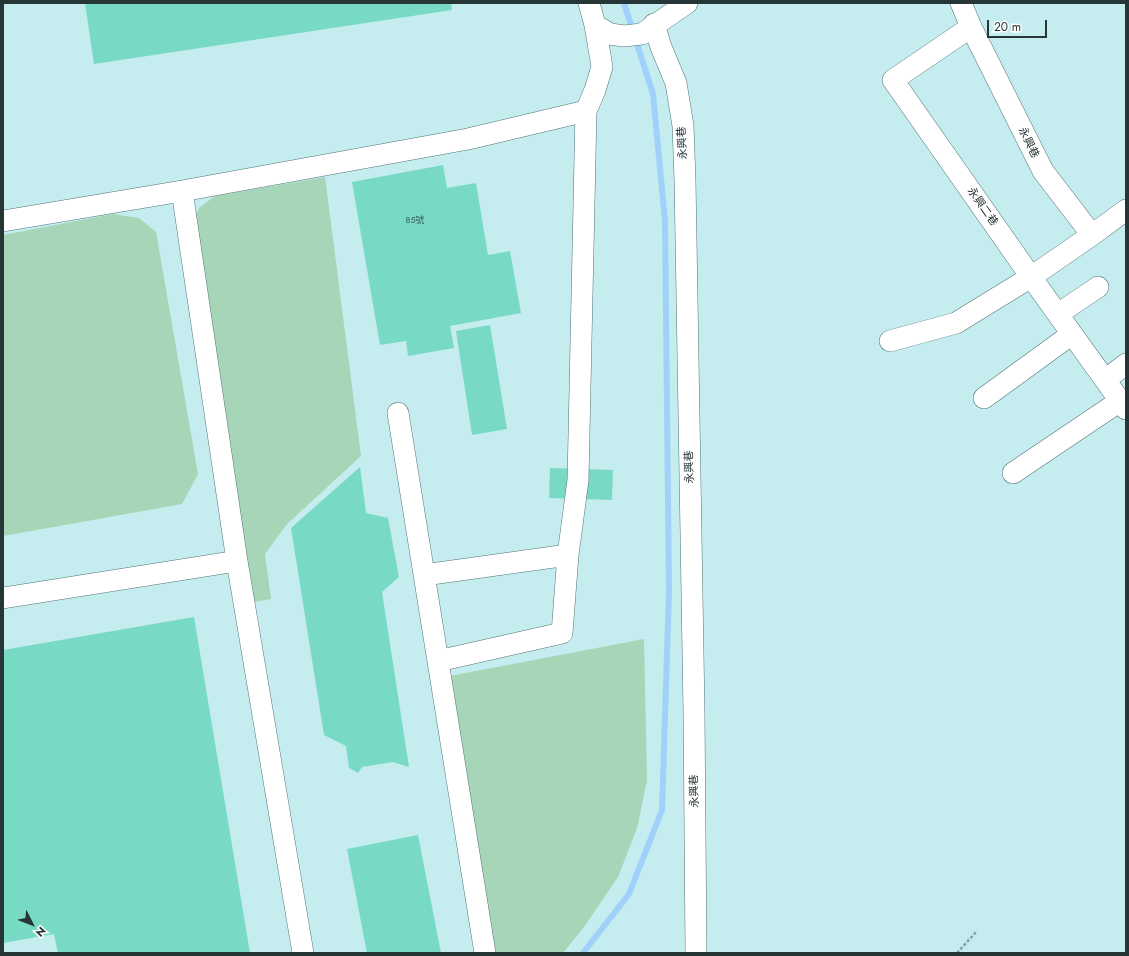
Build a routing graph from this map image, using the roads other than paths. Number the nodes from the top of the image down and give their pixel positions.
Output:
1 (590, 3) edge
2 (687, 3) edge
3 (961, 3) edge
4 (595, 25) junction
5 (971, 27) junction
6 (640, 31) junction
7 (586, 111) junction
8 (182, 191) junction
9 (1126, 210) edge
10 (3, 221) edge
11 (1092, 235) junction
12 (1031, 277) junction
13 (1098, 287) dead end
14 (1058, 314) junction
15 (1072, 334) junction
16 (890, 341) dead end
17 (1126, 364) edge
18 (1105, 380) junction
19 (984, 398) dead end
20 (1123, 405) edge
21 (398, 413) dead end
22 (1013, 473) dead end
23 (568, 555) junction
24 (237, 561) junction
25 (424, 575) junction
26 (3, 598) edge
27 (438, 661) junction
28 (303, 953) edge
29 (485, 953) edge
30 (696, 953) edge

1 - 4 street
2 - 6 street
3 - 5 street, 永興巷
4 - 6 street
4 - 7 street
5 - 11 street, 永興巷
5 - 12 street, 永興二巷
6 - 30 street, 永興巷
7 - 8 street
7 - 23 street
8 - 10 street
8 - 24 street
9 - 11 street
11 - 12 street
12 - 14 street, 永興二巷
12 - 16 street
13 - 14 street
14 - 15 street, 永興二巷
15 - 18 street, 永興二巷
15 - 19 street
17 - 18 street
18 - 20 street, 永興二巷
20 - 22 street
21 - 25 street
23 - 25 street
23 - 27 street
24 - 26 street
24 - 28 street
25 - 27 street
27 - 29 street

